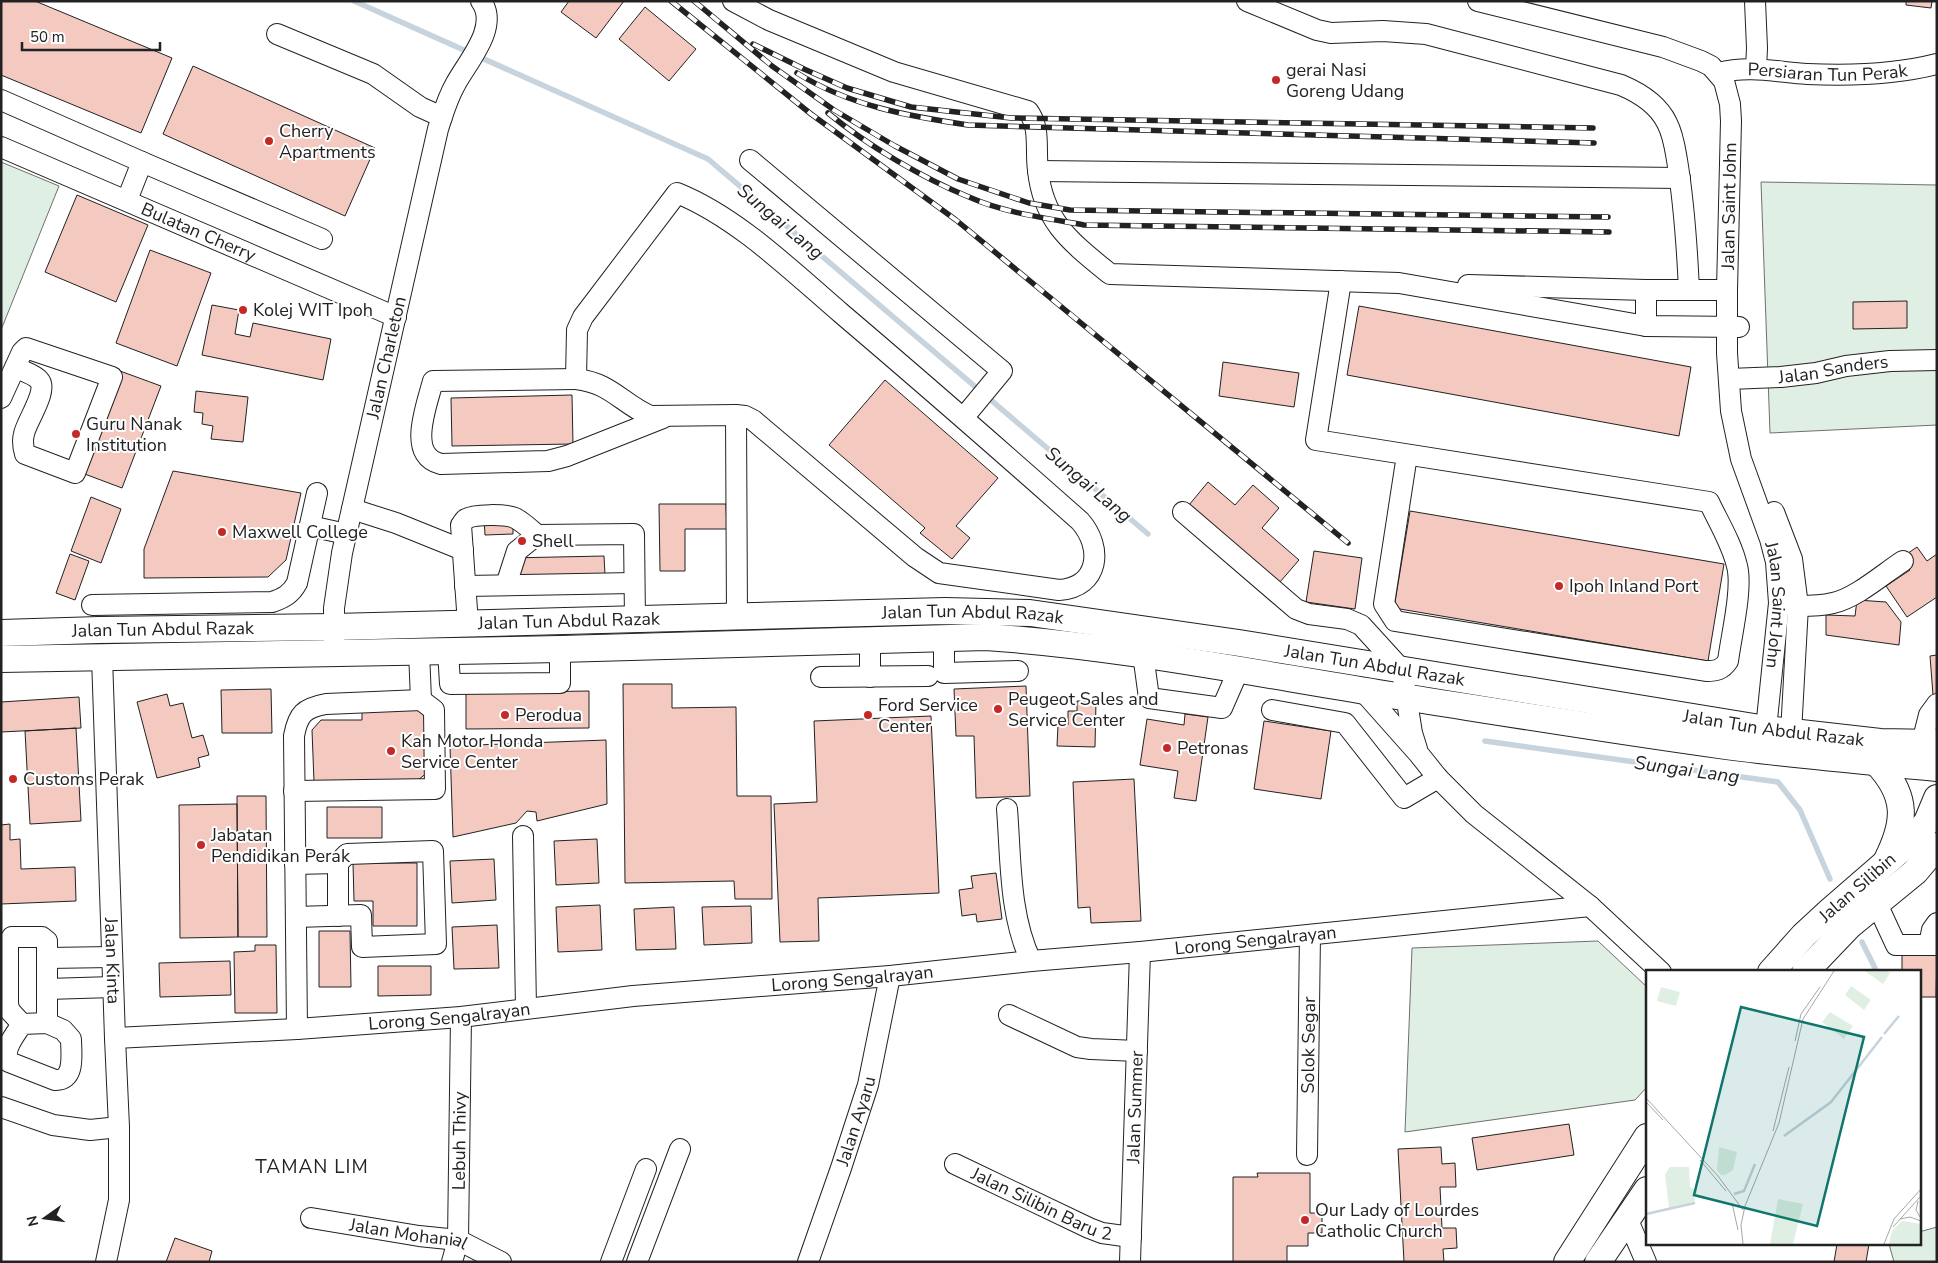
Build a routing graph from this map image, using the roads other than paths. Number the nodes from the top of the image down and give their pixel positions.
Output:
1 (481, 1) edge
2 (733, 1) edge
3 (1247, 1) edge
4 (1478, 1) edge
5 (1529, 1) edge
6 (1755, 1) edge
7 (277, 34) dead end
8 (1937, 64) edge
9 (1756, 69) junction
10 (1724, 71) junction
11 (1, 100) edge
12 (442, 116) junction
13 (1, 147) edge
14 (750, 160) dead end
15 (142, 162) junction
16 (1038, 171) junction
17 (1680, 178) junction
18 (127, 200) junction
19 (322, 239) dead end
20 (1341, 281) junction
21 (1399, 283) junction
22 (1646, 290) junction
23 (1689, 290) junction
24 (1727, 290) junction
25 (396, 317) junction
26 (1646, 326) junction
27 (1734, 327) junction
28 (1937, 360) edge
29 (15, 368) junction
30 (576, 379) junction
31 (1735, 379) junction
32 (1, 398) edge
33 (969, 411) junction
34 (736, 415) junction
35 (665, 417) junction
36 (1407, 454) junction
37 (317, 493) dead end
38 (352, 509) junction
39 (1183, 512) dead end
40 (310, 526) junction
41 (346, 534) junction
42 (537, 535) junction
43 (463, 550) junction
44 (1902, 561) dead end
45 (634, 583) junction
46 (506, 585) junction
47 (465, 586) junction
48 (92, 605) dead end
49 (1798, 606) junction
50 (737, 617) junction
51 (635, 620) junction
52 (468, 624) junction
53 (166, 630) junction
54 (1, 633) edge
55 (1, 637) edge
56 (944, 637) junction
57 (334, 640) junction
58 (870, 640) junction
59 (560, 649) junction
60 (448, 650) junction
61 (419, 651) junction
62 (1143, 654) junction
63 (102, 657) junction
64 (1, 659) edge
65 (1239, 669) junction
66 (1402, 670) junction
67 (1018, 671) dead end
68 (928, 676) dead end
69 (821, 677) dead end
70 (870, 677) junction
71 (1362, 690) junction
72 (1406, 697) junction
73 (421, 700) junction
74 (1937, 704) edge
75 (1272, 710) dead end
76 (1777, 738) junction
77 (1929, 743) edge
78 (1418, 753) junction
79 (1877, 763) junction
80 (1937, 768) edge
81 (1438, 778) junction
82 (294, 792) junction
83 (1937, 798) edge
84 (1007, 809) dead end
85 (523, 836) dead end
86 (1937, 846) edge
87 (1937, 857) edge
88 (338, 863) junction
89 (295, 864) junction
90 (1884, 865) junction
91 (1915, 872) junction
92 (1877, 904) junction
93 (1590, 906) junction
94 (338, 916) junction
95 (296, 917) junction
96 (1937, 923) edge
97 (1310, 934) junction
98 (1933, 945) edge
99 (1140, 952) junction
100 (112, 957) junction
101 (47, 958) junction
102 (1031, 960) junction
103 (1658, 970) edge
104 (1773, 970) edge
105 (1807, 970) edge
106 (890, 976) junction
107 (113, 988) junction
108 (47, 989) junction
109 (526, 1008) junction
110 (1009, 1015) dead end
111 (461, 1017) junction
112 (47, 1023) junction
113 (297, 1029) junction
114 (12, 1034) edge
115 (115, 1038) junction
116 (1137, 1051) junction
117 (1, 1107) edge
118 (120, 1127) junction
119 (1646, 1139) edge
120 (680, 1149) dead end
121 (1307, 1155) dead end
122 (955, 1164) dead end
123 (646, 1170) dead end
124 (1646, 1191) edge
125 (311, 1218) dead end
126 (1627, 1218) junction
127 (1131, 1238) junction
128 (458, 1240) junction
129 (1584, 1258) edge
130 (106, 1262) edge
131 (452, 1262) edge
132 (501, 1262) edge
133 (611, 1262) edge
134 (637, 1262) edge
135 (808, 1262) edge
136 (1130, 1262) edge
137 (1646, 1262) edge

1 - 12 street, Jalan Charleton
2 - 16 street
3 - 17 street
4 - 10 street
5 - 10 street
6 - 9 street
7 - 12 street
8 - 9 street, Persiaran Tun Perak
9 - 10 street, Persiaran Tun Perak
10 - 24 street, Jalan Saint John
10 - 27 street, Jalan Saint John
11 - 15 street
12 - 25 street, Jalan Charleton
13 - 18 street, Bulatan Cherry
14 - 33 street
15 - 18 street
15 - 19 street
16 - 17 street
16 - 20 street
17 - 23 street
18 - 25 street, Bulatan Cherry
20 - 21 street
20 - 36 street
21 - 22 street
21 - 26 street
22 - 23 street
22 - 26 street
23 - 24 street
24 - 27 street, Jalan Saint John
25 - 38 street, Jalan Charleton
26 - 27 street
27 - 31 street, Jalan Saint John
28 - 31 street, Jalan Sanders
29 - 29 street
29 - 32 street
30 - 33 street
30 - 35 street
30 - 35 street
31 - 49 street, Jalan Saint John
31 - 76 street, Jalan Saint John
33 - 34 street
34 - 35 street
34 - 50 street
36 - 36 street
37 - 40 street
38 - 41 street, Jalan Charleton
38 - 43 street
39 - 66 street
40 - 41 street
40 - 48 street
41 - 57 street, Jalan Charleton
42 - 43 street
42 - 45 street
42 - 46 street
43 - 47 street
44 - 49 street
45 - 46 street
45 - 51 street
46 - 47 street
47 - 52 street
49 - 76 street, Jalan Saint John
50 - 51 main road, Jalan Tun Abdul Razak
50 - 66 main road, Jalan Tun Abdul Razak
51 - 52 main road, Jalan Tun Abdul Razak
52 - 57 main road, Jalan Tun Abdul Razak
53 - 54 main road, Jalan Tun Abdul Razak
53 - 57 main road, Jalan Tun Abdul Razak
53 - 63 main road
55 - 63 main road
56 - 58 main road, Jalan Tun Abdul Razak
56 - 62 main road, Jalan Tun Abdul Razak
56 - 67 street
57 - 61 main road, Jalan Tun Abdul Razak
57 - 63 main road, Jalan Tun Abdul Razak
58 - 59 main road, Jalan Tun Abdul Razak
58 - 70 street
59 - 60 main road, Jalan Tun Abdul Razak
59 - 60 street
60 - 61 main road, Jalan Tun Abdul Razak
61 - 73 street
62 - 65 main road, Jalan Tun Abdul Razak
62 - 65 street
63 - 64 main road, Jalan Tun Abdul Razak
63 - 100 street, Jalan Kinta
65 - 71 main road, Jalan Tun Abdul Razak
66 - 72 street
66 - 76 main road, Jalan Tun Abdul Razak
68 - 70 street
69 - 70 street
71 - 72 main road, Jalan Tun Abdul Razak
71 - 78 street
72 - 76 main road, Jalan Tun Abdul Razak
72 - 78 street
73 - 82 street
73 - 82 street
74 - 77 street
75 - 81 street
76 - 77 main road, Jalan Tun Abdul Razak
76 - 79 main road, Jalan Tun Abdul Razak
78 - 81 street
79 - 80 main road, Jalan Tun Abdul Razak
79 - 90 main road
81 - 93 street
82 - 89 street
83 - 90 main road, Jalan Silibin
84 - 102 street
85 - 109 street
86 - 91 main road, Jalan Silibin
87 - 91 main road
88 - 89 street
88 - 94 street
88 - 94 street
89 - 95 street
90 - 104 main road, Jalan Silibin
91 - 92 main road, Jalan Silibin
92 - 98 street
92 - 105 main road, Jalan Silibin
93 - 97 street, Lorong Sengalrayan
93 - 103 street
94 - 95 street
95 - 113 street
96 - 98 street
97 - 99 street, Lorong Sengalrayan
97 - 121 street, Solok Segar
99 - 102 street, Lorong Sengalrayan
99 - 116 street, Jalan Summer
100 - 101 street
100 - 107 street, Jalan Kinta
101 - 108 street
101 - 114 street
102 - 106 street, Lorong Sengalrayan
106 - 109 street, Lorong Sengalrayan
106 - 135 street, Jalan Ayaru
107 - 108 street
107 - 115 street, Jalan Kinta
108 - 112 street
109 - 111 street, Lorong Sengalrayan
110 - 116 street
111 - 113 street, Lorong Sengalrayan
111 - 128 street, Lebuh Thivy
112 - 114 street
112 - 114 street
113 - 115 street, Lorong Sengalrayan
115 - 118 street, Jalan Kinta
116 - 127 street, Jalan Summer
117 - 118 street
118 - 130 street, Jalan Kinta
119 - 129 main road
120 - 134 street
122 - 127 street, Jalan Silibin Baru 2
123 - 133 street
124 - 126 main road
125 - 128 street, Jalan Mohanial
126 - 129 main road
126 - 137 street
127 - 136 street, Jalan Summer
128 - 131 street, Lebuh Thivy
128 - 132 street, Jalan Mohanial

